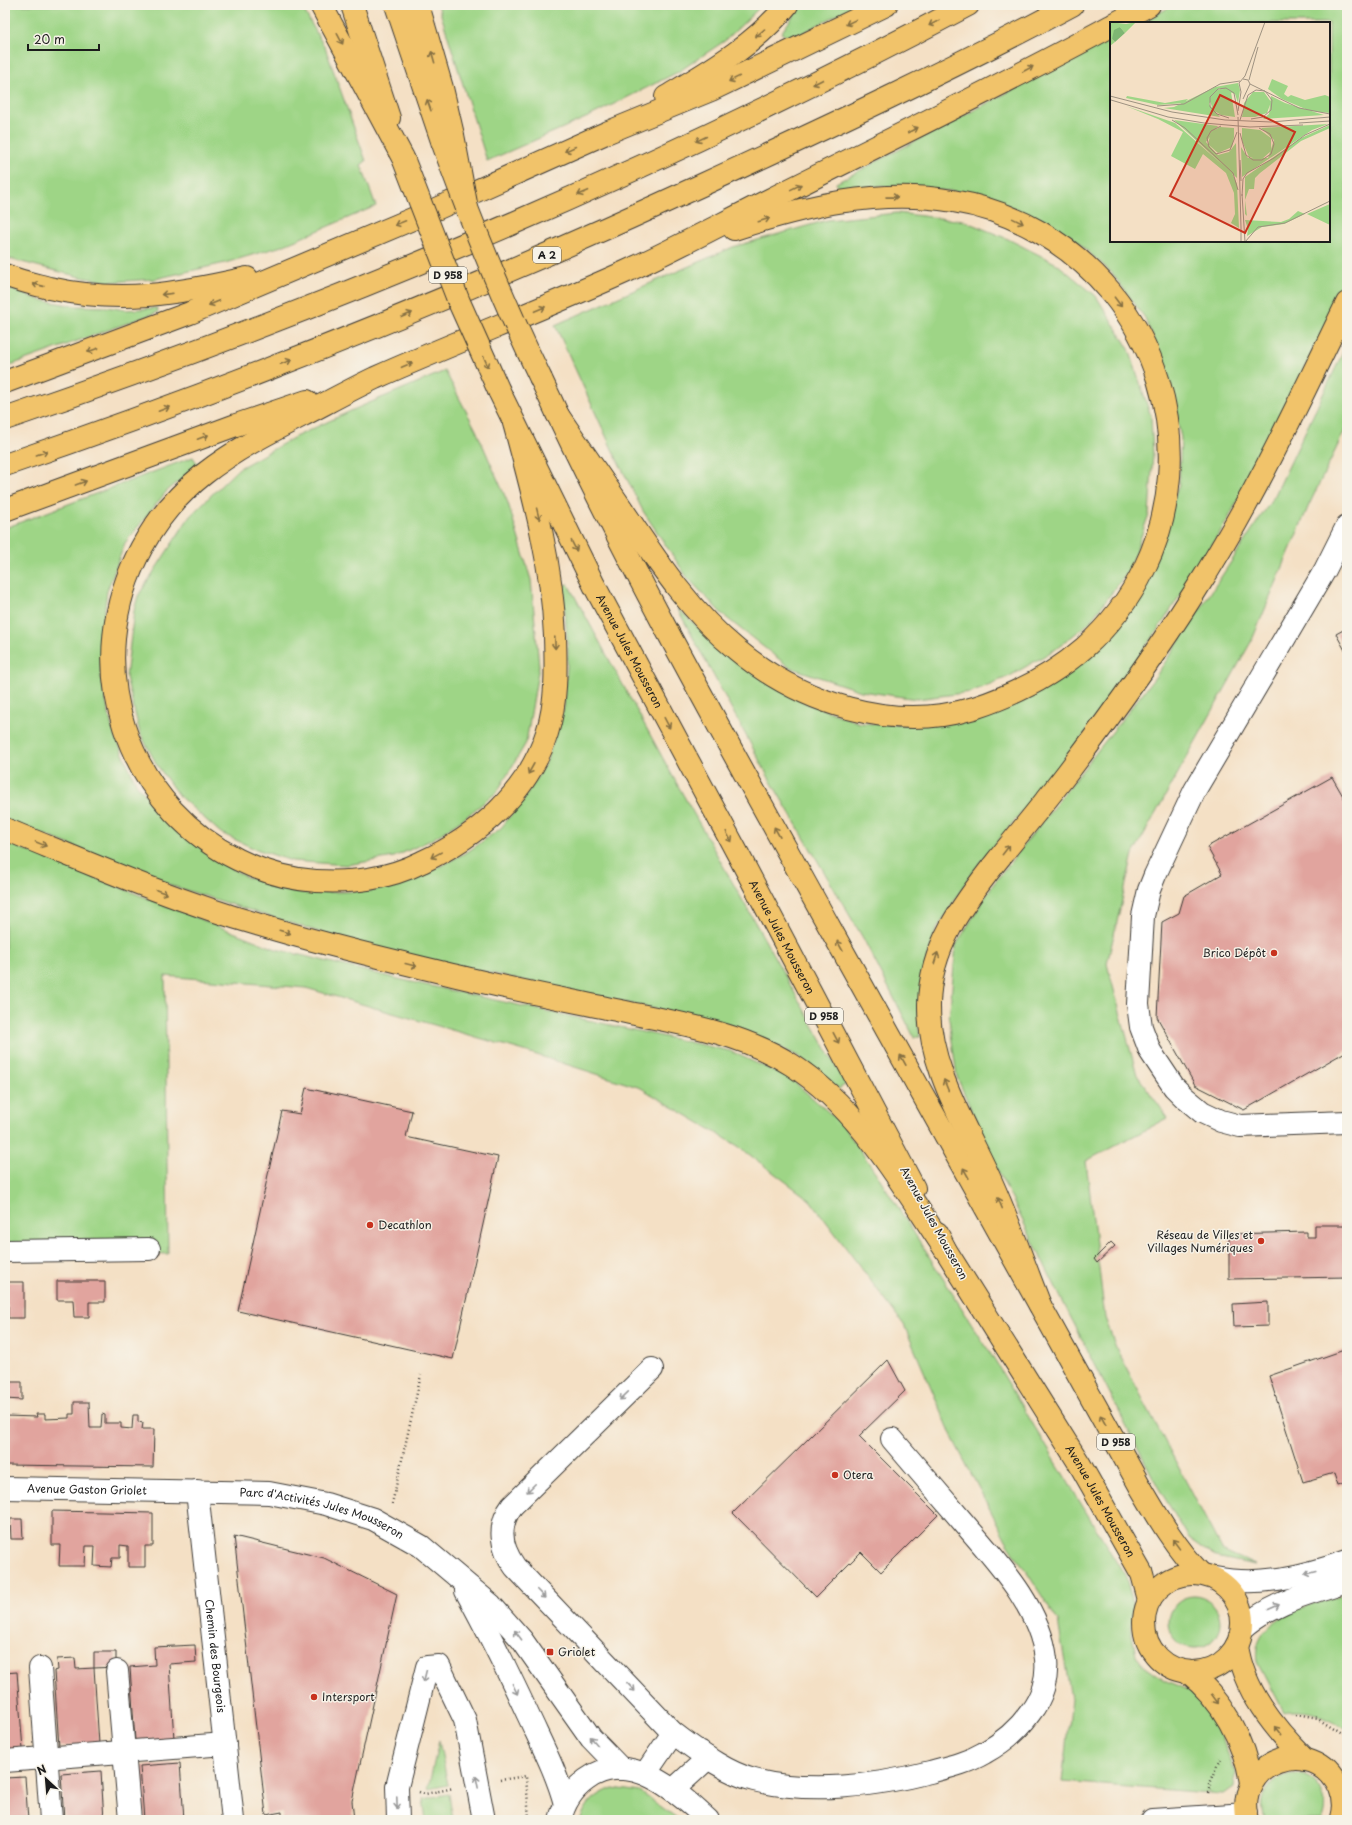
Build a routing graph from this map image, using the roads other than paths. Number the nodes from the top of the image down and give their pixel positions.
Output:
1 (321, 5) edge
2 (352, 5) edge
3 (396, 5) edge
4 (418, 5) edge
5 (787, 5) edge
6 (886, 5) edge
7 (968, 5) edge
8 (1072, 5) edge
9 (1149, 5) edge
10 (1118, 22) edge
11 (1110, 27) edge
12 (606, 133) junction
13 (447, 138) junction
14 (403, 158) junction
15 (674, 249) junction
16 (314, 259) junction
17 (5, 275) edge
18 (1347, 303) edge
19 (371, 380) junction
20 (5, 382) edge
21 (557, 414) junction
22 (5, 419) edge
23 (514, 423) junction
24 (5, 465) edge
25 (5, 510) edge
26 (1347, 526) edge
27 (5, 829) edge
28 (1347, 1122) edge
29 (149, 1249) dead end
30 (945, 1249) junction
31 (5, 1251) edge
32 (1040, 1305) junction
33 (652, 1369) dead end
34 (892, 1439) dead end
35 (5, 1488) edge
36 (168, 1490) joint
37 (197, 1491) junction
38 (1347, 1561) edge
39 (1208, 1576) junction
40 (460, 1579) junction
41 (1347, 1580) edge
42 (1149, 1600) junction
43 (1239, 1637) junction
44 (40, 1668) dead end
45 (117, 1671) dead end
46 (1187, 1672) junction
47 (674, 1733) junction
48 (224, 1744) junction
49 (124, 1751) junction
50 (46, 1758) junction
51 (708, 1758) junction
52 (1305, 1759) junction
53 (5, 1761) edge
54 (621, 1769) junction
55 (645, 1774) junction
56 (1252, 1783) junction
57 (673, 1790) junction
58 (563, 1812) edge
59 (1343, 1814) edge
60 (1247, 1817) edge
61 (51, 1820) edge
62 (130, 1820) edge
63 (233, 1820) edge
64 (398, 1820) edge
65 (484, 1820) edge
66 (708, 1820) edge
67 (1152, 1820) edge

1 -> 14 main road
2 - 14 main road, D 958
13 -> 3 main road
13 -> 4 main road
5 -> 12 main road
6 -> 12 main road
7 -> 22 main road
24 -> 8 main road, A 2
9 - 10 main road
15 -> 11 main road
12 -> 16 main road
13 - 21 main road, D 958, bridge
14 -> 23 main road, Avenue Jules Mousseron / D 958, bridge
19 -> 15 main road
15 -> 21 main road
16 -> 17 main road
16 -> 20 main road
32 -> 18 main road
23 -> 19 main road
25 -> 19 main road
32 -> 21 main road, D 958
23 -> 30 main road, Avenue Jules Mousseron / D 958
26 - 28 street
27 -> 30 main road
29 - 31 street
30 - 42 main road, Avenue Jules Mousseron / D 958
39 -> 32 main road, D 958
33 -> 47 street
34 - 51 street
35 - 36 street, Avenue Gaston Griolet
36 - 37 street, Parc d'Activités Jules Mousseron
37 - 40 street, Parc d'Activités Jules Mousseron
37 - 48 street, Chemin des Bourgeois
38 -> 39 street
39 - 42 main road
39 - 43 main road
54 -> 40 street, Parc d'Activités Jules Mousseron
40 -> 58 street, Parc d'Activités Jules Mousseron
43 -> 41 street
42 - 46 main road
43 - 46 main road
52 -> 43 main road
44 - 50 street
45 - 49 street
46 -> 56 main road
47 - 51 street
47 - 55 street
48 - 49 street
48 - 63 street, Chemin des Bourgeois
49 - 50 street
49 - 62 street
50 - 53 street
50 - 61 street
51 - 57 street
52 - 56 main road
52 - 59 main road
54 - 55 street, Parc d'Activités Jules Mousseron
54 - 58 street, Parc d'Activités Jules Mousseron
55 - 57 street, Parc d'Activités Jules Mousseron
56 - 60 main road
57 - 66 street, Parc d'Activités Jules Mousseron
60 - 67 street
65 -> 64 street

